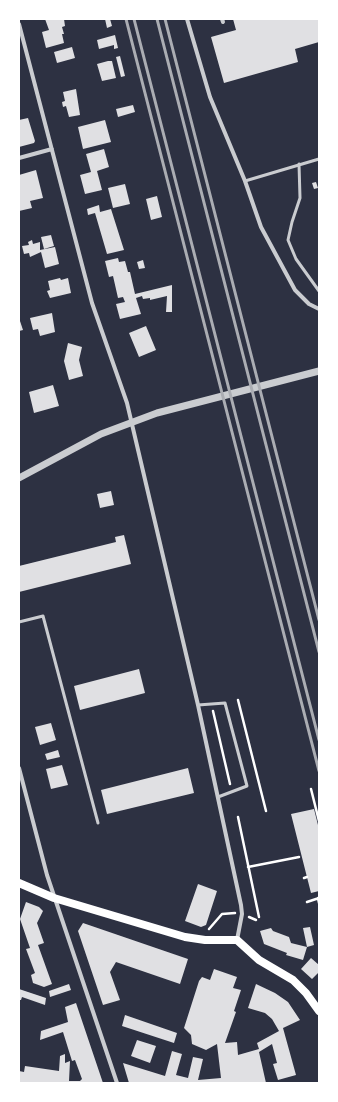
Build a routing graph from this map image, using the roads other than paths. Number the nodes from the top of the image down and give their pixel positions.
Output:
1 (187, 19) edge
2 (19, 24) edge
3 (52, 149) junction
4 (19, 158) edge
5 (319, 159) edge
6 (299, 164) junction
7 (245, 181) junction
8 (319, 291) edge
9 (319, 309) edge
10 (319, 371) edge
11 (132, 422) junction
12 (19, 478) edge
13 (19, 622) edge
14 (198, 705) junction
15 (19, 768) edge
16 (218, 797) junction
17 (98, 823) dead end
18 (19, 883) edge
19 (54, 898) junction
20 (237, 940) junction
21 (319, 1011) edge
22 (117, 1083) edge

1 - 7 street
2 - 3 street
3 - 4 street
3 - 11 street
5 - 6 lane
6 - 7 lane
6 - 8 lane
7 - 9 street
10 - 11 street
11 - 12 street
11 - 14 street
13 - 17 lane
14 - 16 street
14 - 16 lane
15 - 19 street
16 - 20 street
18 - 19 main road
19 - 20 main road
19 - 22 street
20 - 21 main road

